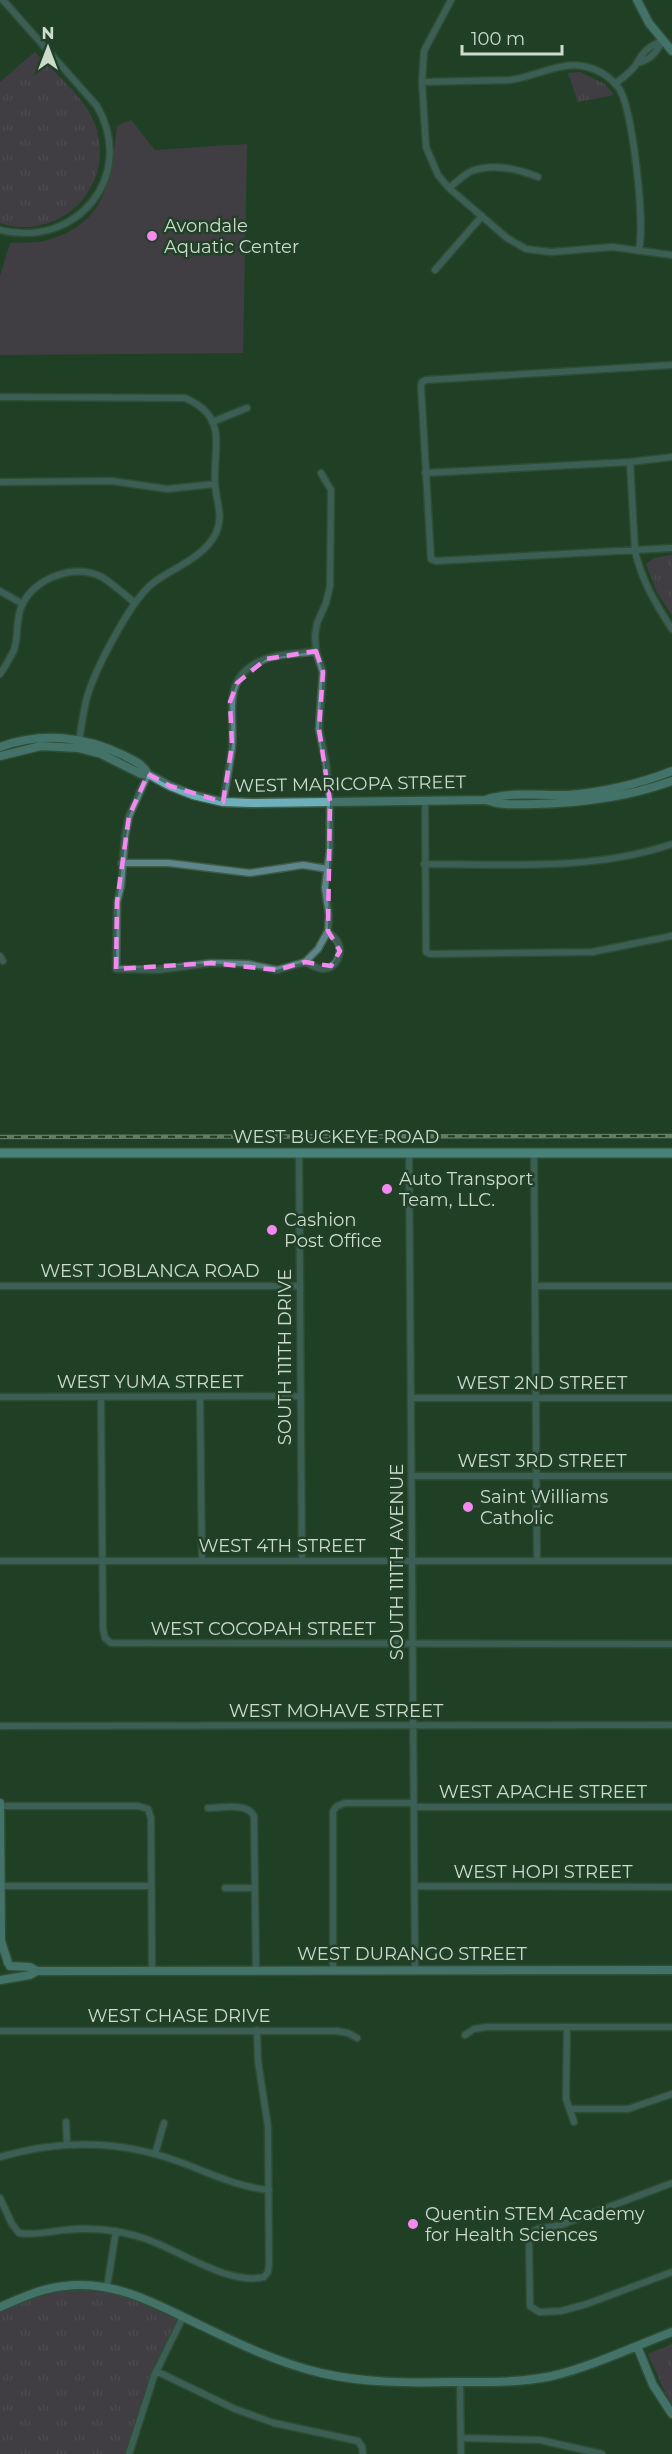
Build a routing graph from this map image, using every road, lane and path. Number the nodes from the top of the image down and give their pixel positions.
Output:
1 (3, 0) edge
2 (451, 0) edge
3 (637, 0) edge
4 (662, 41) junction
5 (672, 51) edge
6 (422, 82) junction
7 (617, 87) junction
8 (538, 177) dead end
9 (449, 188) junction
10 (482, 217) junction
11 (0, 230) edge
12 (639, 249) junction
13 (672, 255) edge
14 (435, 270) dead end
15 (672, 365) edge
16 (0, 398) edge
17 (247, 408) dead end
18 (212, 422) junction
19 (672, 457) edge
20 (630, 462) junction
21 (321, 473) dead end
22 (425, 473) junction
23 (0, 483) edge
24 (215, 484) junction
25 (672, 548) edge
26 (635, 551) junction
27 (0, 591) edge
28 (135, 603) junction
29 (23, 604) junction
30 (672, 629) edge
31 (316, 651) junction
32 (0, 674) edge
33 (79, 744) junction
34 (0, 747) edge
35 (0, 756) edge
36 (672, 771) edge
37 (148, 774) junction
38 (672, 781) edge
39 (425, 800) junction
40 (485, 800) junction
41 (330, 801) junction
42 (223, 802) junction
43 (672, 844) edge
44 (121, 863) junction
45 (424, 864) junction
46 (328, 869) junction
47 (328, 931) junction
48 (672, 936) edge
49 (305, 962) junction
50 (299, 1153) junction
51 (409, 1153) junction
52 (534, 1153) junction
53 (672, 1153) edge
54 (0, 1154) edge
55 (0, 1286) edge
56 (300, 1286) junction
57 (535, 1286) junction
58 (672, 1286) edge
59 (300, 1396) junction
60 (0, 1397) edge
61 (101, 1397) junction
62 (201, 1397) junction
63 (411, 1398) junction
64 (536, 1398) junction
65 (672, 1398) edge
66 (412, 1476) junction
67 (536, 1476) junction
68 (672, 1476) edge
69 (0, 1561) edge
70 (102, 1561) junction
71 (202, 1561) junction
72 (302, 1561) junction
73 (412, 1561) junction
74 (537, 1561) junction
75 (672, 1561) edge
76 (413, 1644) junction
77 (672, 1644) edge
78 (672, 1725) edge
79 (0, 1726) edge
80 (413, 1726) junction
81 (0, 1805) edge
82 (414, 1805) junction
83 (672, 1807) edge
84 (208, 1808) dead end
85 (1, 1886) edge
86 (151, 1886) junction
87 (414, 1886) junction
88 (672, 1887) edge
89 (225, 1888) dead end
90 (255, 1888) junction
91 (1, 1942) edge
92 (6, 1963) edge
93 (37, 1971) junction
94 (152, 1971) junction
95 (256, 1971) junction
96 (333, 1971) junction
97 (415, 1971) junction
98 (672, 1971) edge
99 (3, 1979) edge
100 (567, 2027) junction
101 (672, 2027) edge
102 (257, 2030) junction
103 (0, 2031) edge
104 (465, 2035) dead end
105 (357, 2038) dead end
106 (672, 2094) edge
107 (572, 2109) junction
108 (66, 2122) dead end
109 (574, 2122) dead end
110 (164, 2123) dead end
111 (67, 2145) junction
112 (155, 2154) junction
113 (0, 2157) edge
114 (672, 2183) edge
115 (269, 2190) junction
116 (0, 2198) edge
117 (116, 2231) junction
118 (672, 2272) edge
119 (107, 2287) junction
120 (0, 2307) edge
121 (183, 2317) junction
122 (672, 2332) edge
123 (637, 2346) junction
124 (156, 2371) junction
125 (460, 2382) junction
126 (672, 2414) edge
127 (461, 2438) junction
128 (130, 2454) edge
129 (363, 2454) edge
130 (461, 2454) edge
131 (602, 2454) edge

1 - 11 street
2 - 6 street
3 - 4 street
4 - 5 street
4 - 7 street
6 - 7 street
6 - 9 street
7 - 12 street
8 - 9 street
9 - 10 street
10 - 12 street
10 - 14 street
12 - 13 street
15 - 22 street
16 - 18 street
17 - 18 street
18 - 24 street
19 - 20 street
20 - 22 street
20 - 26 street
21 - 31 street
22 - 26 street
23 - 24 street
24 - 28 street
25 - 26 street
26 - 30 street
27 - 29 street
28 - 29 street
28 - 33 street
29 - 32 street
31 - 41 street
31 - 42 street
33 - 34 street, WEST MARICOPA STREET
33 - 35 street, WEST MARICOPA STREET
33 - 37 street, WEST MARICOPA STREET
36 - 40 street, WEST MARICOPA STREET
37 - 42 street, WEST MARICOPA STREET
37 - 44 street
38 - 40 street, WEST MARICOPA STREET
39 - 40 street, WEST MARICOPA STREET
39 - 41 street, WEST MARICOPA STREET
39 - 45 street
41 - 42 street, WEST MARICOPA STREET
41 - 46 street
43 - 45 street
44 - 46 street
44 - 49 street
45 - 48 street
46 - 47 street
47 - 49 street
47 - 49 street
50 - 51 main road, WEST BUCKEYE ROAD
50 - 54 main road, WEST BUCKEYE ROAD
50 - 56 street, SOUTH 111TH DRIVE
51 - 52 main road, WEST BUCKEYE ROAD
51 - 63 street, SOUTH 111TH AVENUE
52 - 53 main road, WEST BUCKEYE ROAD
52 - 57 street
55 - 56 street, WEST JOBLANCA ROAD
56 - 59 street, SOUTH 111TH DRIVE
57 - 58 street
57 - 64 street
59 - 62 street, WEST YUMA STREET
59 - 72 street, SOUTH 111TH DRIVE
60 - 61 street, WEST YUMA STREET
61 - 62 street, WEST YUMA STREET
61 - 70 street
62 - 71 street
63 - 64 street, WEST 2ND STREET
63 - 66 street, SOUTH 111TH AVENUE
64 - 65 street, WEST 2ND STREET
64 - 67 street
66 - 67 street, WEST 3RD STREET
66 - 73 street, SOUTH 111TH AVENUE
67 - 68 street, WEST 3RD STREET
67 - 74 street
69 - 70 street, WEST 4TH STREET
70 - 71 street, WEST 4TH STREET
70 - 76 street, WEST COCOPAH STREET
71 - 72 street, WEST 4TH STREET
72 - 73 street, WEST 4TH STREET
73 - 74 street, WEST 4TH STREET
73 - 76 street, SOUTH 111TH AVENUE
74 - 75 street, WEST 4TH STREET
76 - 77 street, WEST COCOPAH STREET
76 - 80 street, SOUTH 111TH AVENUE
78 - 80 street, WEST MOHAVE STREET
79 - 80 street, WEST MOHAVE STREET
80 - 82 street, SOUTH 111TH AVENUE
81 - 85 street
81 - 86 street
82 - 83 street, WEST APACHE STREET
82 - 87 street, SOUTH 111TH AVENUE
82 - 96 street, WEST APACHE STREET
84 - 90 street
85 - 86 street
85 - 91 street
86 - 94 street
87 - 88 street, WEST HOPI STREET
87 - 97 street, SOUTH 111TH AVENUE
89 - 90 street
90 - 95 street
91 - 92 street
92 - 93 street
92 - 99 street
93 - 94 street, WEST DURANGO STREET
93 - 99 street
94 - 95 street, WEST DURANGO STREET
95 - 96 street, WEST DURANGO STREET
96 - 97 street, WEST DURANGO STREET
97 - 98 street, WEST DURANGO STREET
100 - 101 street
100 - 104 street
100 - 107 street
102 - 103 street, WEST CHASE DRIVE
102 - 105 street, WEST CHASE DRIVE
102 - 115 street
106 - 107 street
107 - 109 street
108 - 111 street
110 - 112 street
111 - 112 street
111 - 113 street
112 - 115 street
114 - 118 street
115 - 117 street
116 - 117 street
117 - 119 street
119 - 120 street
119 - 121 street
121 - 124 street
121 - 125 street
122 - 123 street
123 - 125 street
123 - 126 street
124 - 128 street
124 - 129 street
125 - 127 street
127 - 130 street
127 - 131 street

